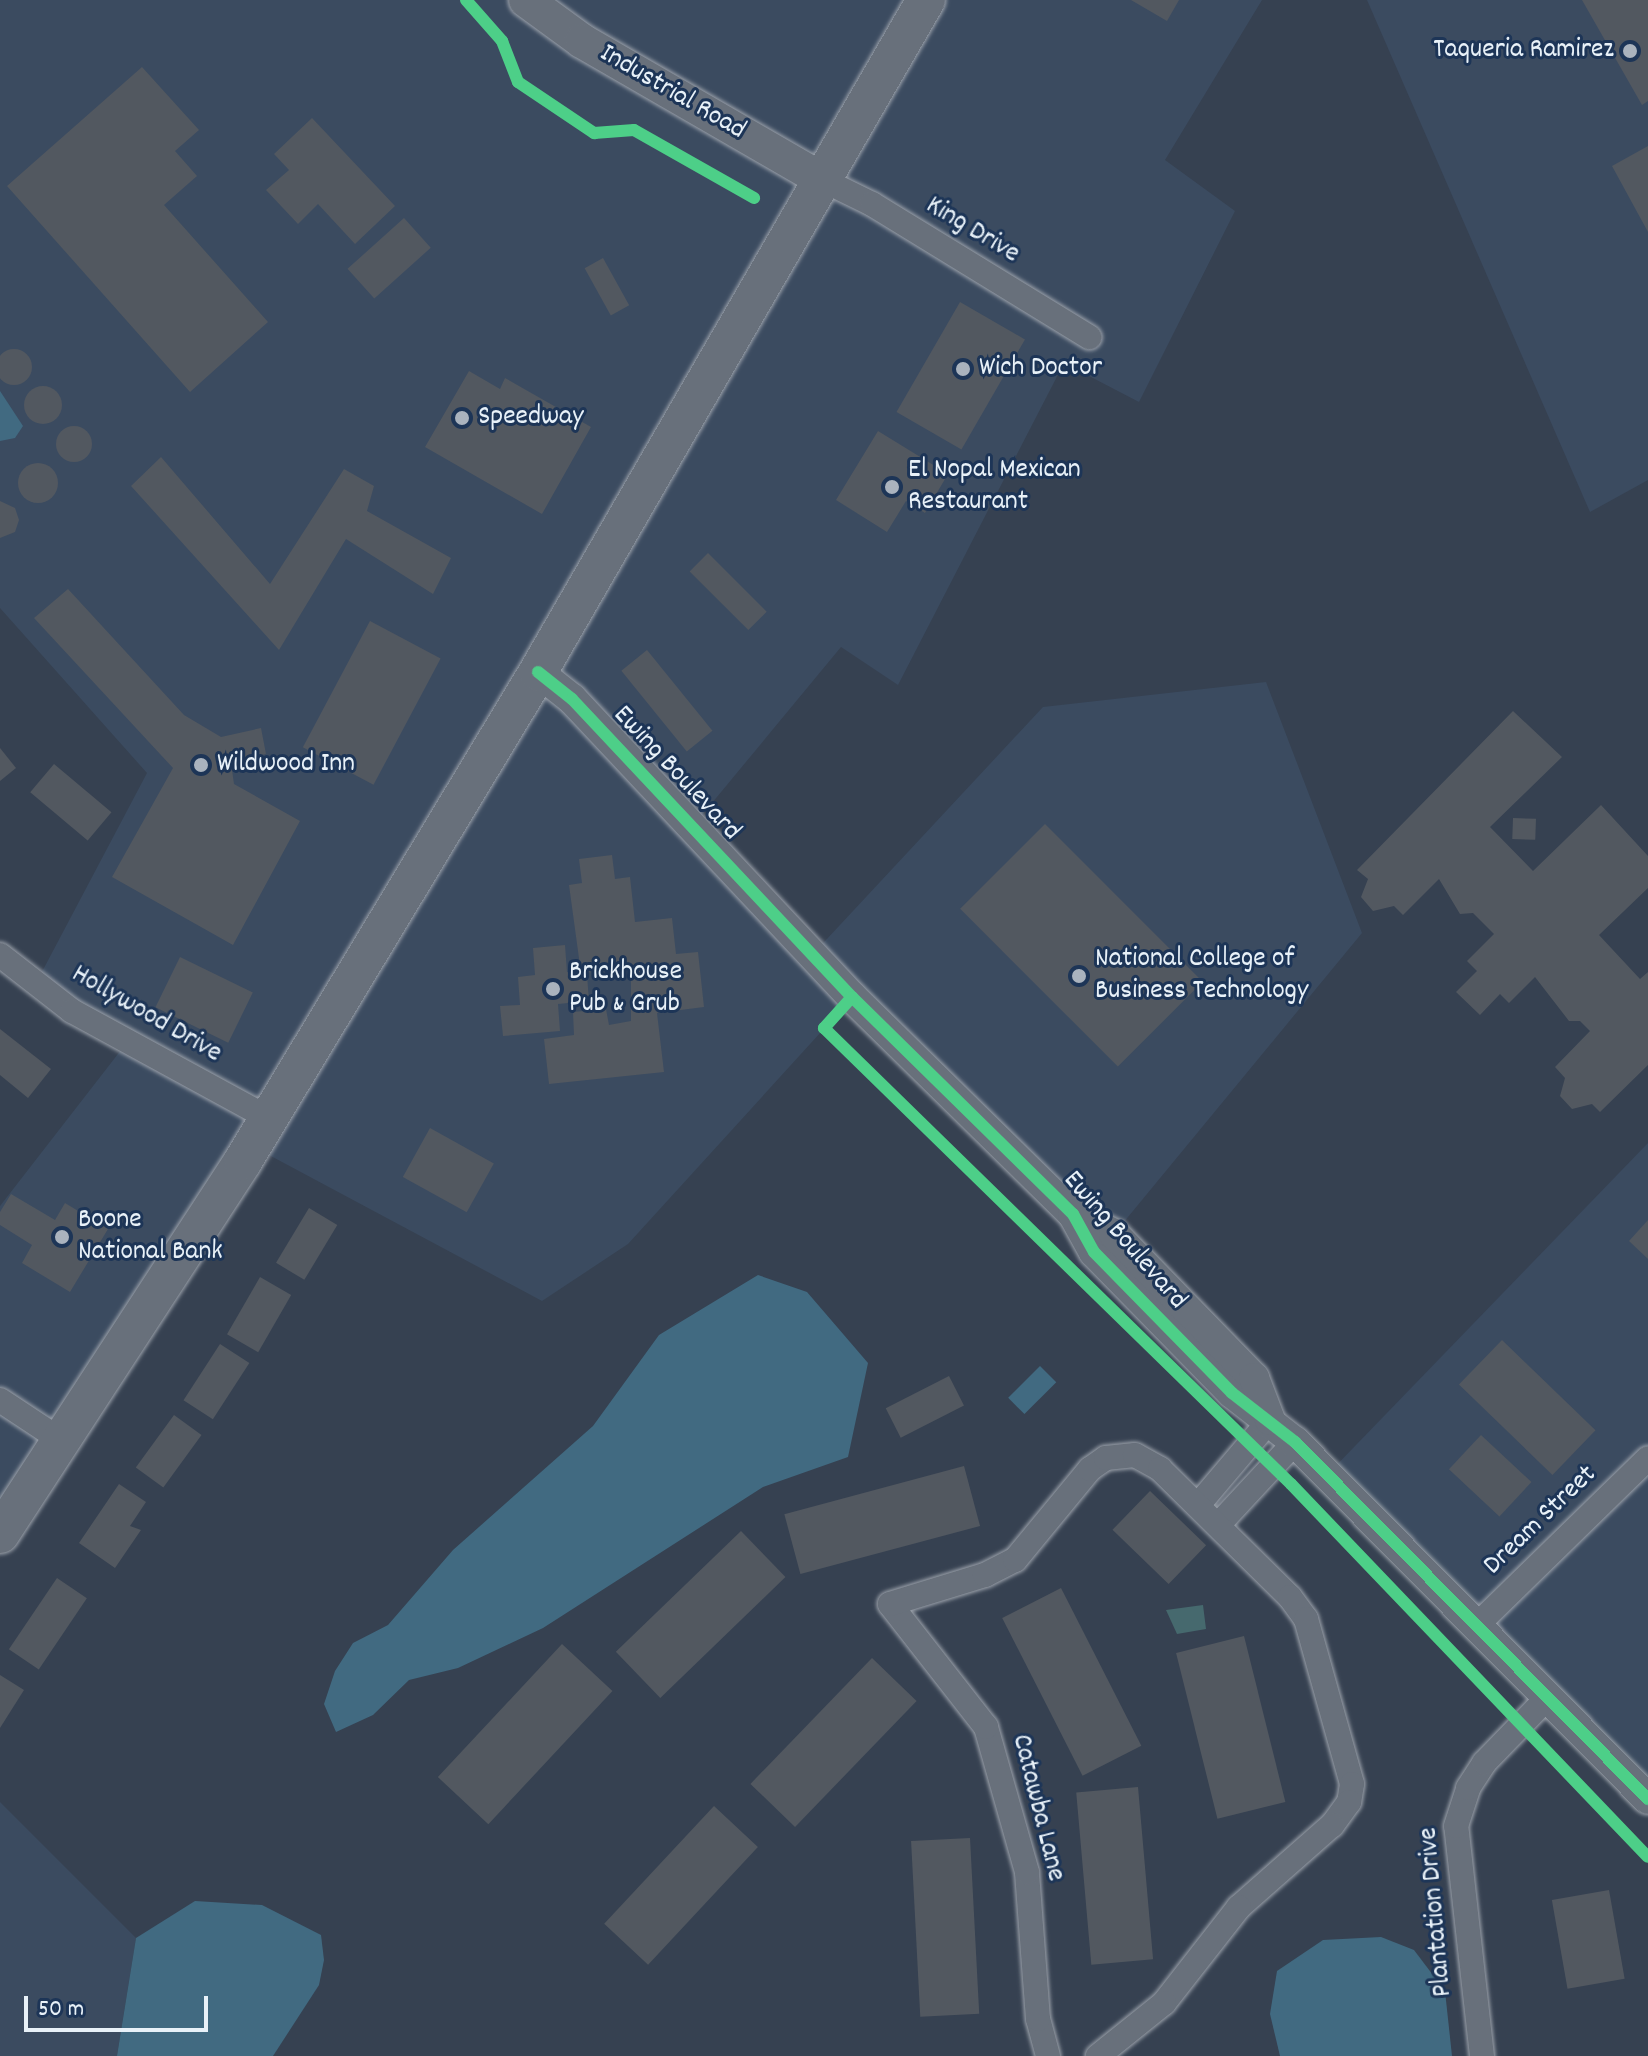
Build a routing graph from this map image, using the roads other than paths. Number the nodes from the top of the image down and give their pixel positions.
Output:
1 (526, 0) edge
2 (926, 0) edge
3 (823, 180) junction
4 (1089, 337) dead end
5 (538, 672) junction
6 (0, 955) edge
7 (268, 1118) junction
8 (0, 1400) edge
9 (1270, 1420) junction
10 (62, 1441) junction
11 (1295, 1442) junction
12 (1648, 1458) edge
13 (1198, 1505) junction
14 (1218, 1525) junction
15 (0, 1534) edge
16 (1476, 1626) junction
17 (1547, 1698) junction
18 (1648, 1799) edge
19 (1048, 2056) edge
20 (1098, 2056) edge
21 (1482, 2056) edge

1 - 3 main road, Industrial Road
2 - 3 main road
3 - 4 street, King Drive
3 - 5 main road
5 - 7 main road
5 - 9 street, Ewing Boulevard
6 - 7 street, Hollywood Drive
7 - 10 main road
8 - 10 street
9 - 11 street, Ewing Boulevard
9 - 13 street
10 - 15 main road
11 - 14 street
11 - 16 street, Ewing Boulevard
12 - 16 street, Dream Street
13 - 14 street, Catawba Lane
13 - 19 street, Catawba Lane
14 - 20 street, Catawba Lane
16 - 17 street, Ewing Boulevard
17 - 18 street, Ewing Boulevard
17 - 21 street, Plantation Drive

